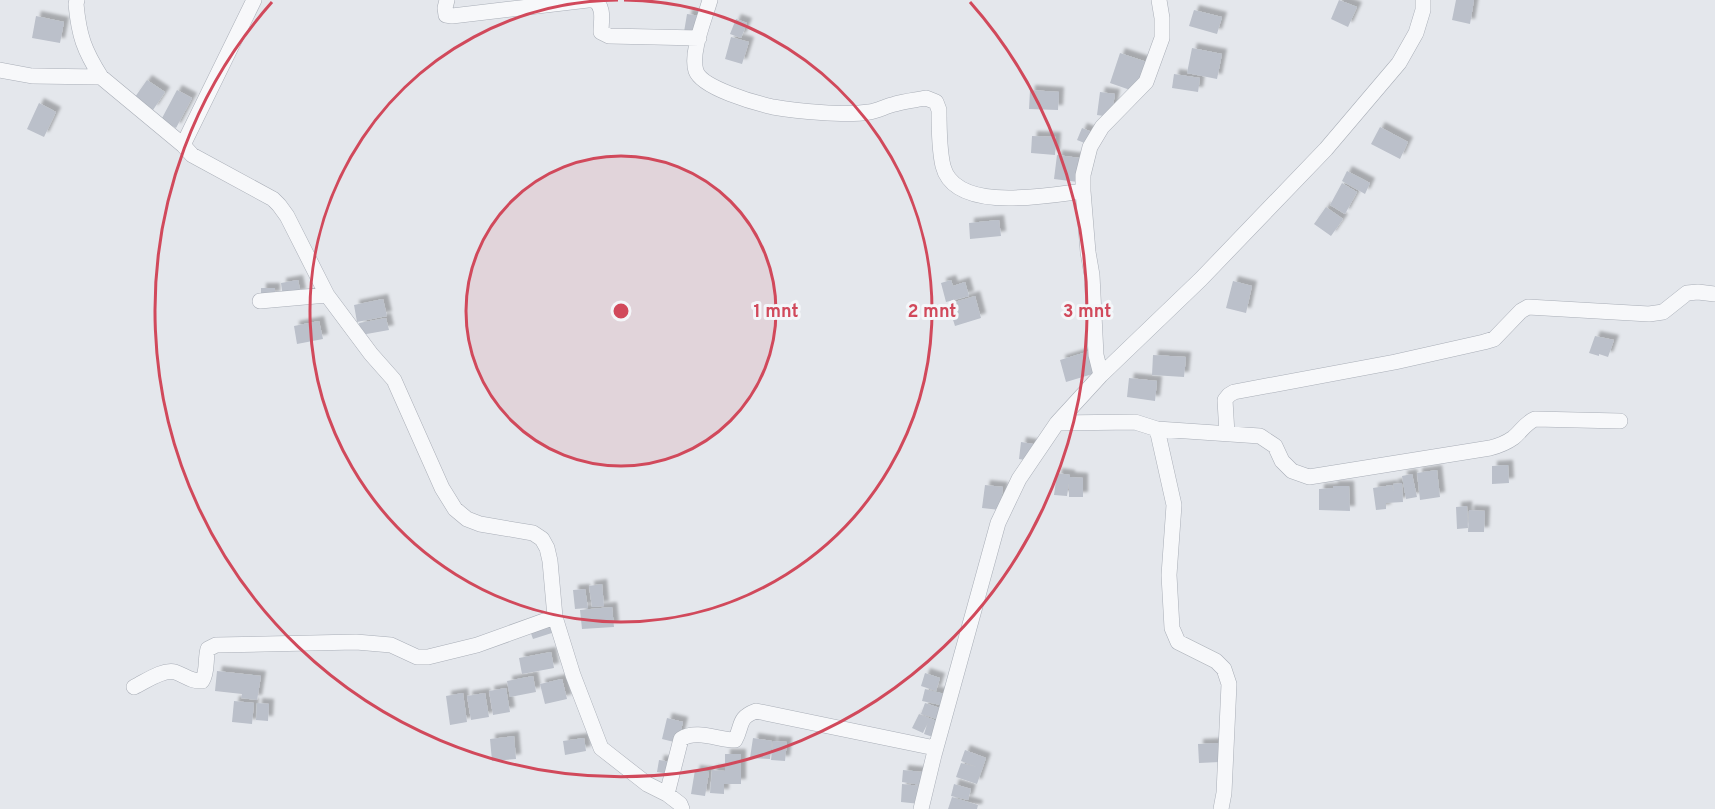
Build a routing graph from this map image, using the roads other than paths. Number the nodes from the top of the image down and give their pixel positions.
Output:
1 (77, 0) edge
2 (254, 0) edge
3 (447, 0) edge
4 (588, 0) edge
5 (594, 0) edge
6 (710, 0) edge
7 (1159, 0) edge
8 (1424, 0) edge
9 (699, 38) junction
10 (0, 70) edge
11 (101, 77) junction
12 (183, 145) junction
13 (1083, 191) junction
14 (1715, 294) edge
15 (327, 295) junction
16 (260, 301) dead end
17 (1101, 375) junction
18 (1620, 421) dead end
19 (1058, 423) junction
20 (1157, 429) junction
21 (1227, 434) junction
22 (555, 617) junction
23 (134, 687) dead end
24 (936, 748) junction
25 (667, 794) junction
26 (682, 809) edge
27 (921, 809) edge
28 (1221, 809) edge

1 - 11 street
2 - 12 street
3 - 4 street
5 - 9 street
6 - 9 street
7 - 13 street
8 - 17 street
9 - 13 street
10 - 11 street
11 - 12 street
12 - 15 street
13 - 17 street
14 - 21 street
15 - 16 street
15 - 22 street
17 - 19 street
18 - 21 street
19 - 20 street
19 - 24 street
20 - 21 street
20 - 28 street
22 - 23 street
22 - 25 street
24 - 25 street
24 - 27 street
25 - 26 street

